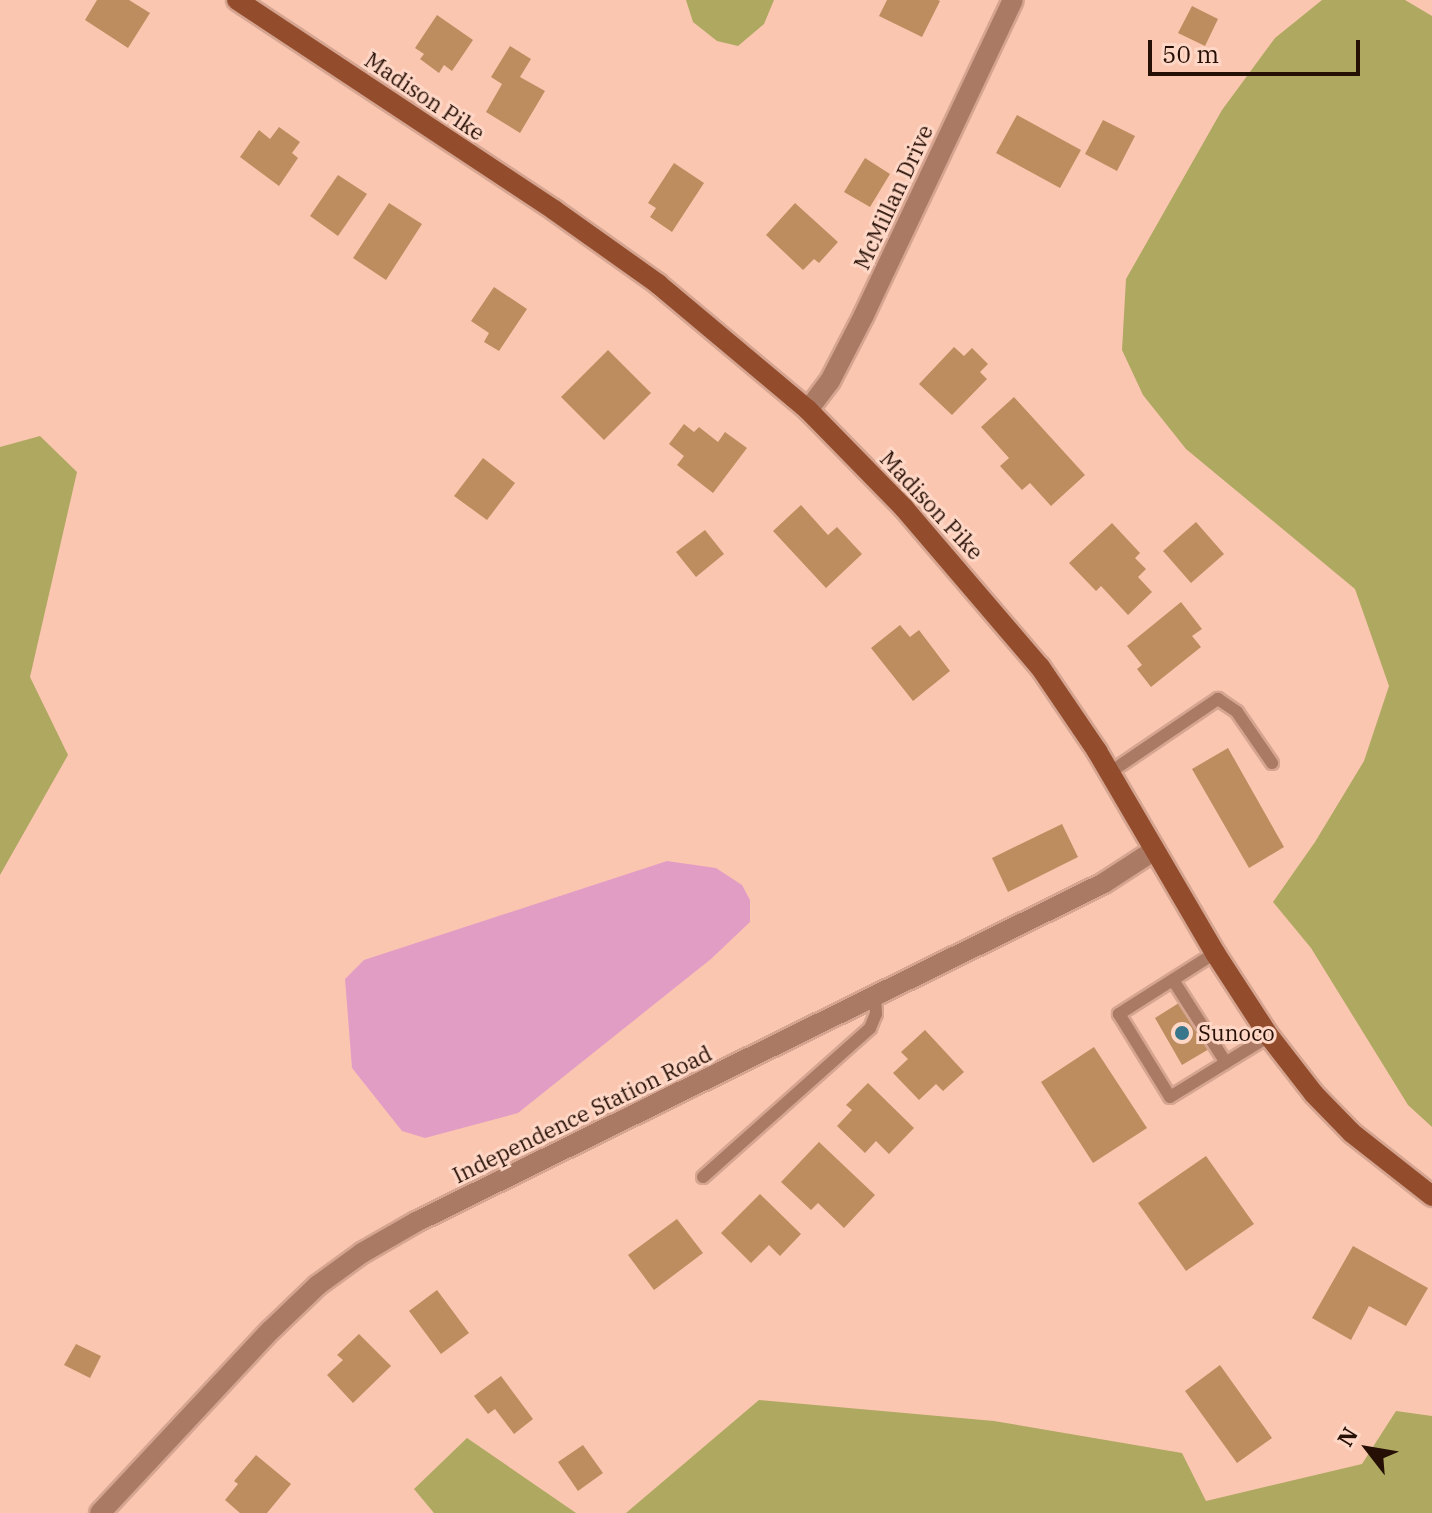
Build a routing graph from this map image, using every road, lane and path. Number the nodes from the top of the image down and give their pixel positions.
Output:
1 (237, 0) edge
2 (1013, 0) edge
3 (808, 410) junction
4 (1272, 763) dead end
5 (1109, 773) junction
6 (1153, 851) junction
7 (1215, 953) junction
8 (1173, 980) junction
9 (875, 996) junction
10 (1269, 1036) junction
11 (1226, 1063) junction
12 (703, 1177) dead end
13 (1432, 1196) edge
14 (100, 1513) edge

1 - 3 main road, Madison Pike
2 - 3 street, McMillan Drive
3 - 5 main road, Madison Pike
4 - 5 lane
5 - 6 main road, Madison Pike
6 - 7 main road, Madison Pike
6 - 9 street, Independence Station Road
7 - 8 lane
7 - 10 main road, Madison Pike
8 - 11 lane
8 - 11 lane
9 - 12 lane
9 - 14 street, Independence Station Road
10 - 11 lane
10 - 13 main road, Madison Pike

